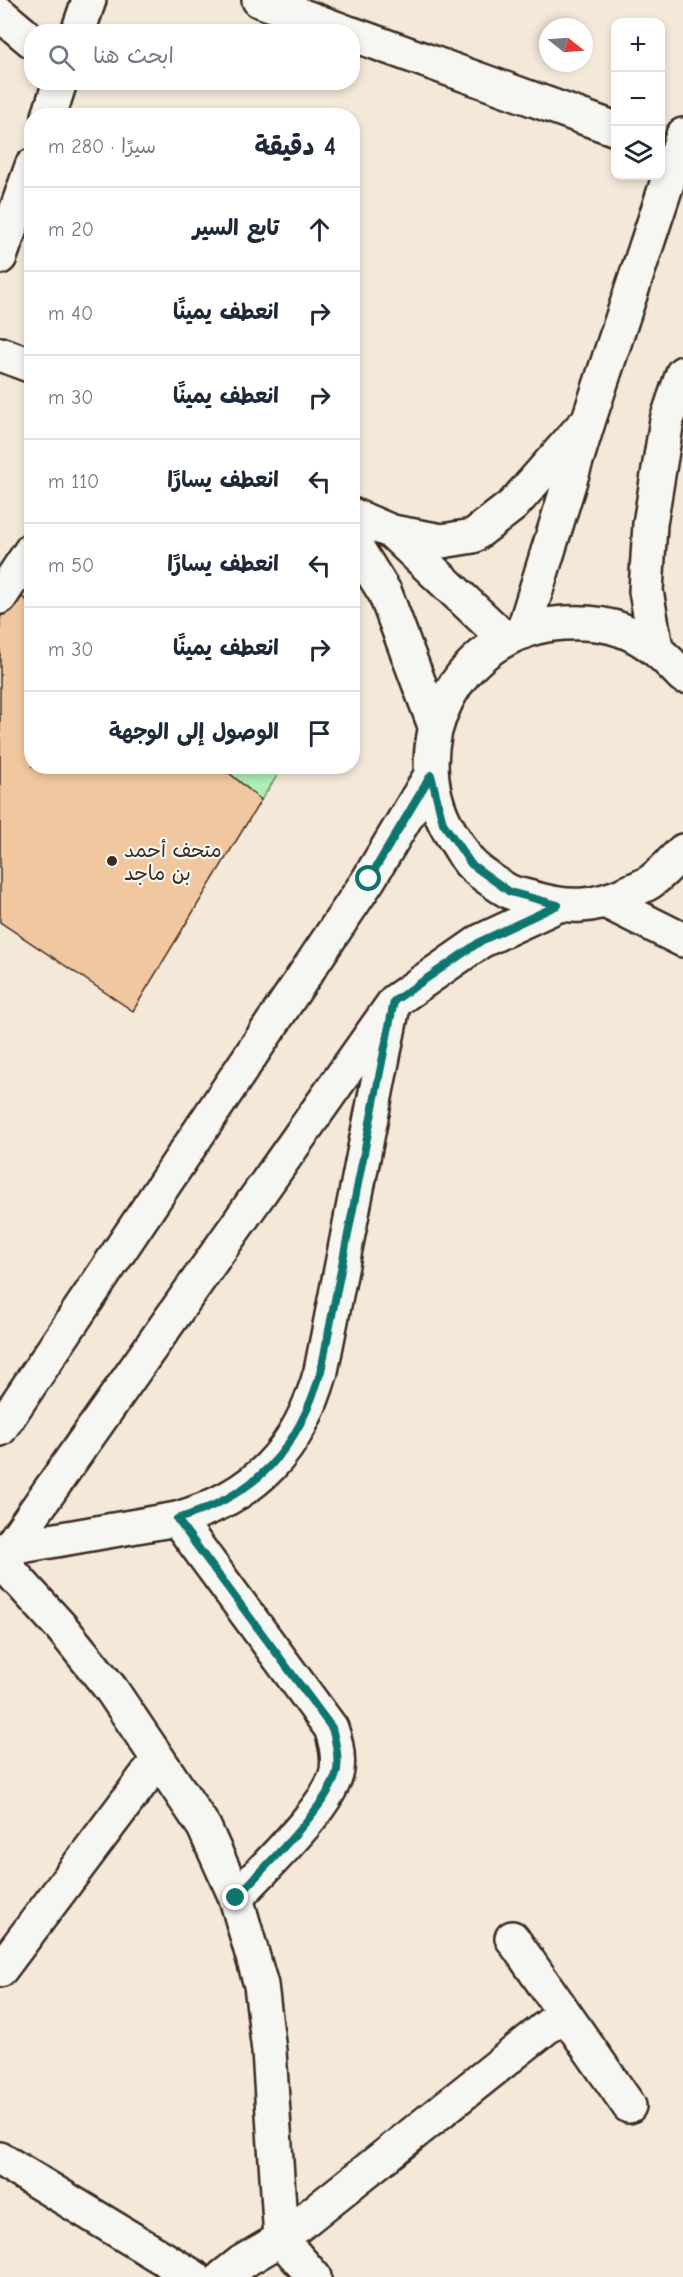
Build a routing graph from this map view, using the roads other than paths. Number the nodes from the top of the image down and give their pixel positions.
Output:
1 (89, 0) edge
2 (259, 0) edge
3 (0, 14) edge
4 (81, 24) edge
5 (324, 24) edge
6 (24, 34) edge
7 (360, 37) edge
8 (57, 90) edge
9 (52, 108) edge
10 (611, 128) edge
11 (674, 144) edge
12 (24, 189) edge
13 (0, 257) edge
14 (0, 354) edge
15 (24, 363) edge
16 (683, 373) edge
17 (589, 419) junction
18 (360, 518) edge
19 (392, 532) junction
20 (360, 553) edge
21 (24, 561) edge
22 (0, 597) edge
23 (514, 635) junction
24 (656, 648) junction
25 (683, 676) edge
26 (435, 726) junction
27 (431, 775) junction
28 (683, 851) edge
29 (607, 902) junction
30 (558, 905) junction
31 (683, 940) edge
32 (394, 1001) junction
33 (3, 1417) edge
34 (177, 1519) junction
35 (3, 1556) edge
36 (158, 1760) junction
37 (236, 1898) junction
38 (512, 1938) dead end
39 (0, 1970) edge
40 (563, 2014) junction
41 (629, 2106) dead end
42 (0, 2159) edge
43 (281, 2239) junction
44 (194, 2277) edge
45 (223, 2277) edge
46 (314, 2277) edge

1 - 4 street
2 - 5 street
3 - 6 street
7 - 10 street
8 - 9 street
11 - 17 street
12 - 13 street
14 - 15 street
16 - 24 street
17 - 19 street
17 - 23 street
18 - 19 street
19 - 23 street
20 - 26 street
21 - 22 street
23 - 24 street
23 - 26 street
24 - 25 street
26 - 27 street
27 - 30 street
27 - 33 street
28 - 29 street
29 - 30 street
29 - 31 street
30 - 32 street
32 - 34 street
32 - 35 street
34 - 35 street
34 - 37 street
35 - 36 street
36 - 37 street
36 - 39 street
37 - 43 street
38 - 40 street
40 - 41 street
40 - 43 street
42 - 44 street
43 - 45 street
43 - 46 street

